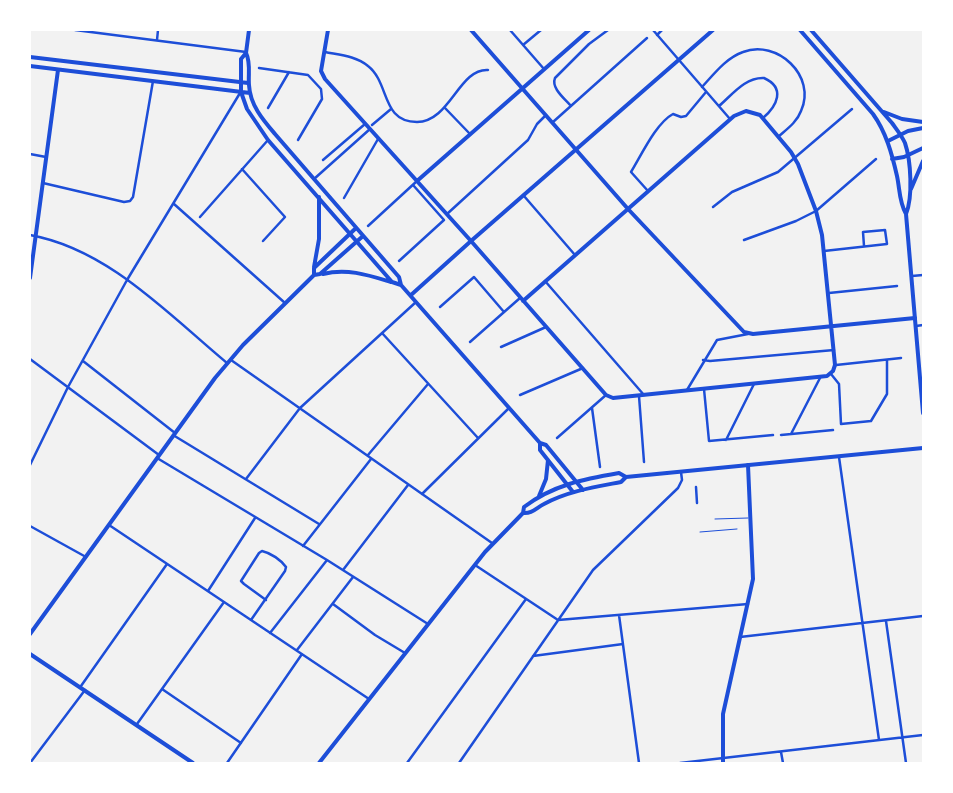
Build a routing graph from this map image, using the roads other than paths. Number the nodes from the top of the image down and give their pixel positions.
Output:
1 (75, 30) edge
2 (158, 30) edge
3 (249, 30) edge
4 (328, 30) edge
5 (471, 30) edge
6 (510, 30) edge
7 (541, 30) edge
8 (590, 30) edge
9 (608, 30) edge
10 (653, 30) edge
11 (662, 30) edge
12 (713, 30) edge
13 (800, 30) edge
14 (811, 30) edge
15 (657, 35) junction
16 (647, 38) dead end
17 (157, 40) junction
18 (523, 45) junction
19 (246, 52) junction
20 (324, 52) junction
21 (30, 57) edge
22 (678, 60) junction
23 (30, 66) edge
24 (259, 68) dead end
25 (544, 69) junction
26 (58, 70) junction
27 (488, 70) dead end
28 (289, 72) junction
29 (153, 81) junction
30 (240, 82) junction
31 (248, 83) junction
32 (702, 87) junction
33 (522, 88) junction
34 (241, 92) junction
35 (706, 92) junction
36 (250, 93) junction
37 (571, 106) junction
38 (719, 106) junction
39 (268, 108) dead end
40 (445, 108) junction
41 (878, 108) junction
42 (391, 109) junction
43 (852, 109) dead end
44 (546, 115) junction
45 (763, 118) junction
46 (730, 119) junction
47 (552, 122) junction
48 (923, 122) edge
49 (365, 124) junction
50 (371, 127) junction
51 (923, 128) edge
52 (470, 134) junction
53 (901, 134) junction
54 (778, 137) junction
55 (378, 139) junction
56 (268, 140) junction
57 (298, 140) dead end
58 (888, 141) junction
59 (923, 148) edge
60 (576, 150) junction
61 (30, 154) edge
62 (908, 155) junction
63 (46, 157) junction
64 (795, 158) junction
65 (876, 159) dead end
66 (892, 159) junction
67 (323, 160) dead end
68 (923, 161) edge
69 (242, 169) junction
70 (314, 179) junction
71 (417, 181) junction
72 (43, 183) junction
73 (413, 185) junction
74 (648, 191) junction
75 (910, 193) junction
76 (523, 195) junction
77 (318, 197) junction
78 (344, 198) dead end
79 (174, 204) junction
80 (713, 207) dead end
81 (628, 209) junction
82 (816, 211) junction
83 (447, 214) junction
84 (906, 214) junction
85 (200, 217) dead end
86 (368, 226) dead end
87 (356, 228) junction
88 (350, 233) junction
89 (30, 235) edge
90 (36, 236) junction
91 (363, 236) junction
92 (744, 240) dead end
93 (264, 241) dead end
94 (357, 241) junction
95 (471, 241) junction
96 (864, 246) junction
97 (824, 251) junction
98 (575, 255) junction
99 (399, 261) dead end
100 (314, 268) junction
101 (314, 274) junction
102 (320, 274) junction
103 (923, 275) edge
104 (912, 276) junction
105 (30, 278) edge
106 (127, 280) junction
107 (545, 281) junction
108 (392, 282) junction
109 (401, 285) junction
110 (897, 286) dead end
111 (829, 293) junction
112 (411, 295) junction
113 (522, 299) junction
114 (416, 302) junction
115 (284, 303) junction
116 (440, 308) dead end
117 (504, 312) junction
118 (915, 318) junction
119 (923, 325) edge
120 (832, 326) junction
121 (916, 326) junction
122 (546, 327) junction
123 (382, 333) junction
124 (750, 334) junction
125 (470, 342) dead end
126 (501, 347) dead end
127 (834, 350) junction
128 (902, 358) dead end
129 (30, 359) edge
130 (703, 360) junction
131 (887, 360) junction
132 (83, 361) junction
133 (228, 361) junction
134 (835, 365) junction
135 (583, 368) junction
136 (831, 374) junction
137 (820, 377) junction
138 (428, 384) junction
139 (754, 384) junction
140 (68, 387) junction
141 (704, 389) junction
142 (687, 390) junction
143 (606, 395) junction
144 (639, 395) junction
145 (644, 395) junction
146 (520, 396) dead end
147 (300, 408) junction
148 (509, 408) junction
149 (592, 408) junction
150 (923, 413) edge
151 (833, 430) dead end
152 (174, 434) junction
153 (791, 434) junction
154 (773, 435) dead end
155 (781, 435) dead end
156 (478, 438) junction
157 (557, 438) dead end
158 (726, 440) junction
159 (540, 443) junction
160 (923, 448) edge
161 (158, 456) junction
162 (368, 456) junction
163 (839, 456) junction
164 (371, 458) junction
165 (548, 460) junction
166 (644, 462) dead end
167 (30, 465) edge
168 (748, 465) junction
169 (600, 467) dead end
170 (681, 472) junction
171 (626, 477) junction
172 (246, 479) junction
173 (576, 481) junction
174 (567, 484) junction
175 (408, 485) junction
176 (696, 487) dead end
177 (583, 490) junction
178 (573, 492) junction
179 (422, 494) junction
180 (538, 496) junction
181 (697, 503) dead end
182 (523, 513) junction
183 (255, 518) junction
184 (751, 518) junction
185 (715, 519) dead end
186 (319, 524) junction
187 (108, 525) junction
188 (30, 526) edge
189 (738, 529) dead end
190 (700, 532) dead end
191 (492, 544) junction
192 (302, 546) junction
193 (86, 557) junction
194 (327, 560) junction
195 (167, 564) junction
196 (475, 565) junction
197 (343, 570) junction
198 (353, 577) junction
199 (208, 591) junction
200 (526, 599) junction
201 (266, 600) junction
202 (224, 602) junction
203 (333, 604) junction
204 (748, 604) junction
205 (619, 615) junction
206 (923, 616) edge
207 (251, 620) junction
208 (558, 620) junction
209 (886, 620) junction
210 (862, 623) junction
211 (428, 624) junction
212 (270, 632) junction
213 (30, 634) edge
214 (740, 637) junction
215 (623, 644) junction
216 (297, 650) junction
217 (405, 653) junction
218 (30, 654) edge
219 (302, 654) junction
220 (533, 656) junction
221 (81, 686) junction
222 (162, 688) junction
223 (86, 690) junction
224 (370, 699) junction
225 (137, 724) junction
226 (923, 735) edge
227 (902, 737) junction
228 (879, 740) junction
229 (241, 743) junction
230 (781, 752) junction
231 (722, 758) junction
232 (30, 763) edge
233 (193, 763) edge
234 (227, 763) edge
235 (319, 763) edge
236 (407, 763) edge
237 (459, 763) edge
238 (639, 763) edge
239 (680, 763) edge
240 (723, 763) edge
241 (782, 763) edge
242 (906, 763) edge

1 - 17 street
2 - 17 street
3 - 19 main road
4 - 20 main road
5 - 33 main road
6 - 18 street
7 - 18 street
8 - 25 main road
9 - 37 street
10 - 15 street
11 - 15 street
12 - 22 main road
13 - 58 main road
14 - 41 main road
15 - 22 street
16 - 37 street
17 - 19 street
18 - 25 street
19 - 30 main road
19 - 31 main road
20 - 42 street
20 - 49 main road
21 - 30 main road
22 - 32 street
22 - 60 main road
23 - 26 main road
24 - 28 street
25 - 33 main road
26 - 29 main road
26 - 63 main road
27 - 40 street
28 - 39 street
28 - 57 street
29 - 34 main road
29 - 72 street
30 - 31 main road
30 - 34 main road
31 - 36 main road
32 - 35 street
32 - 54 street
33 - 44 main road
33 - 52 main road
34 - 36 main road
34 - 56 main road
34 - 79 street
35 - 38 street
35 - 74 street
36 - 70 main road
37 - 47 street
38 - 45 street
38 - 46 street
40 - 42 street
40 - 52 street
41 - 48 main road
41 - 53 main road
42 - 50 street
43 - 64 street
44 - 47 main road
44 - 83 street
45 - 46 main road
45 - 54 main road
46 - 74 main road
47 - 60 main road
49 - 50 main road
49 - 67 street
50 - 55 main road
50 - 70 street
51 - 53 main road
52 - 71 main road
53 - 58 main road
53 - 62 main road
54 - 64 main road
55 - 71 main road
55 - 78 street
56 - 69 street
56 - 77 main road
58 - 66 main road
59 - 62 main road
60 - 76 main road
60 - 81 main road
61 - 63 street
62 - 66 main road
62 - 75 main road
63 - 72 main road
64 - 80 street
64 - 82 main road
65 - 82 street
66 - 84 main road
68 - 75 main road
69 - 85 street
69 - 93 street
70 - 87 main road
71 - 73 street
71 - 83 main road
72 - 90 main road
73 - 86 street
73 - 99 street
74 - 81 main road
75 - 84 main road
76 - 95 main road
76 - 98 street
77 - 88 main road
77 - 100 main road
79 - 106 street
79 - 115 street
81 - 98 main road
81 - 124 main road
82 - 92 street
82 - 97 main road
83 - 95 main road
84 - 104 main road
87 - 88 main road
87 - 91 main road
88 - 94 main road
88 - 100 main road
89 - 90 street
90 - 105 main road
90 - 106 street
91 - 94 main road
91 - 109 main road
94 - 102 main road
94 - 108 main road
95 - 112 main road
95 - 113 main road
96 - 96 street
96 - 97 street
97 - 111 main road
98 - 107 main road
100 - 101 main road
101 - 102 main road
101 - 115 main road
102 - 108 main road
103 - 104 street
104 - 118 main road
106 - 132 street
106 - 133 street
107 - 113 main road
107 - 145 street
108 - 109 main road
109 - 112 main road
110 - 111 street
111 - 120 main road
112 - 114 main road
113 - 117 street
113 - 122 main road
114 - 123 street
114 - 148 main road
115 - 133 main road
116 - 117 street
117 - 125 street
118 - 120 main road
118 - 121 main road
119 - 121 street
120 - 124 main road
120 - 127 main road
121 - 150 main road
122 - 126 street
122 - 135 main road
123 - 138 street
123 - 147 street
124 - 130 street
127 - 130 street
127 - 134 main road
128 - 131 street
129 - 140 street
130 - 142 street
131 - 134 street
131 - 136 street
132 - 140 street
132 - 152 street
133 - 147 street
133 - 152 main road
134 - 136 main road
135 - 143 main road
135 - 146 street
136 - 137 main road
137 - 139 main road
137 - 153 street
138 - 156 street
138 - 162 street
139 - 141 main road
139 - 158 street
140 - 161 street
140 - 167 street
141 - 142 main road
141 - 158 street
142 - 145 main road
143 - 144 main road
143 - 149 street
144 - 145 main road
144 - 166 street
147 - 162 street
147 - 172 street
148 - 156 street
148 - 159 main road
149 - 157 street
149 - 169 street
151 - 153 street
152 - 161 main road
152 - 172 street
153 - 155 street
154 - 158 street
156 - 179 street
159 - 165 main road
159 - 173 main road
160 - 163 main road
161 - 183 street
161 - 187 main road
162 - 164 street
163 - 168 main road
163 - 210 street
164 - 175 street
164 - 186 street
165 - 174 main road
165 - 180 main road
168 - 170 main road
168 - 184 main road
170 - 171 main road
170 - 208 street
171 - 173 main road
171 - 177 main road
172 - 186 street
173 - 174 main road
173 - 177 main road
174 - 178 main road
174 - 180 main road
175 - 179 street
175 - 197 street
176 - 181 street
177 - 178 main road
178 - 182 main road
179 - 191 street
180 - 182 main road
182 - 191 main road
183 - 192 street
183 - 199 street
184 - 185 lane
184 - 204 main road
186 - 192 street
187 - 193 main road
187 - 195 street
188 - 193 street
189 - 190 lane
191 - 196 main road
192 - 194 street
193 - 213 main road
194 - 197 street
194 - 212 street
195 - 199 street
195 - 221 street
196 - 200 street
196 - 211 main road
197 - 198 street
198 - 203 street
198 - 211 street
199 - 202 street
200 - 208 street
200 - 236 street
201 - 201 street
201 - 207 street
202 - 207 street
202 - 222 street
203 - 216 street
203 - 217 street
204 - 205 street
204 - 214 main road
205 - 208 street
205 - 215 street
206 - 209 street
207 - 212 street
208 - 220 street
209 - 210 street
209 - 227 street
210 - 214 street
210 - 228 street
211 - 217 main road
212 - 216 street
214 - 231 main road
215 - 220 street
215 - 238 street
216 - 219 street
217 - 224 main road
218 - 221 main road
219 - 224 street
219 - 229 street
220 - 237 street
221 - 223 main road
222 - 225 street
222 - 229 street
223 - 225 main road
223 - 232 street
224 - 235 main road
225 - 233 main road
226 - 227 street
227 - 228 street
227 - 242 street
228 - 230 street
229 - 234 street
230 - 231 street
230 - 241 street
231 - 239 street
231 - 240 main road

